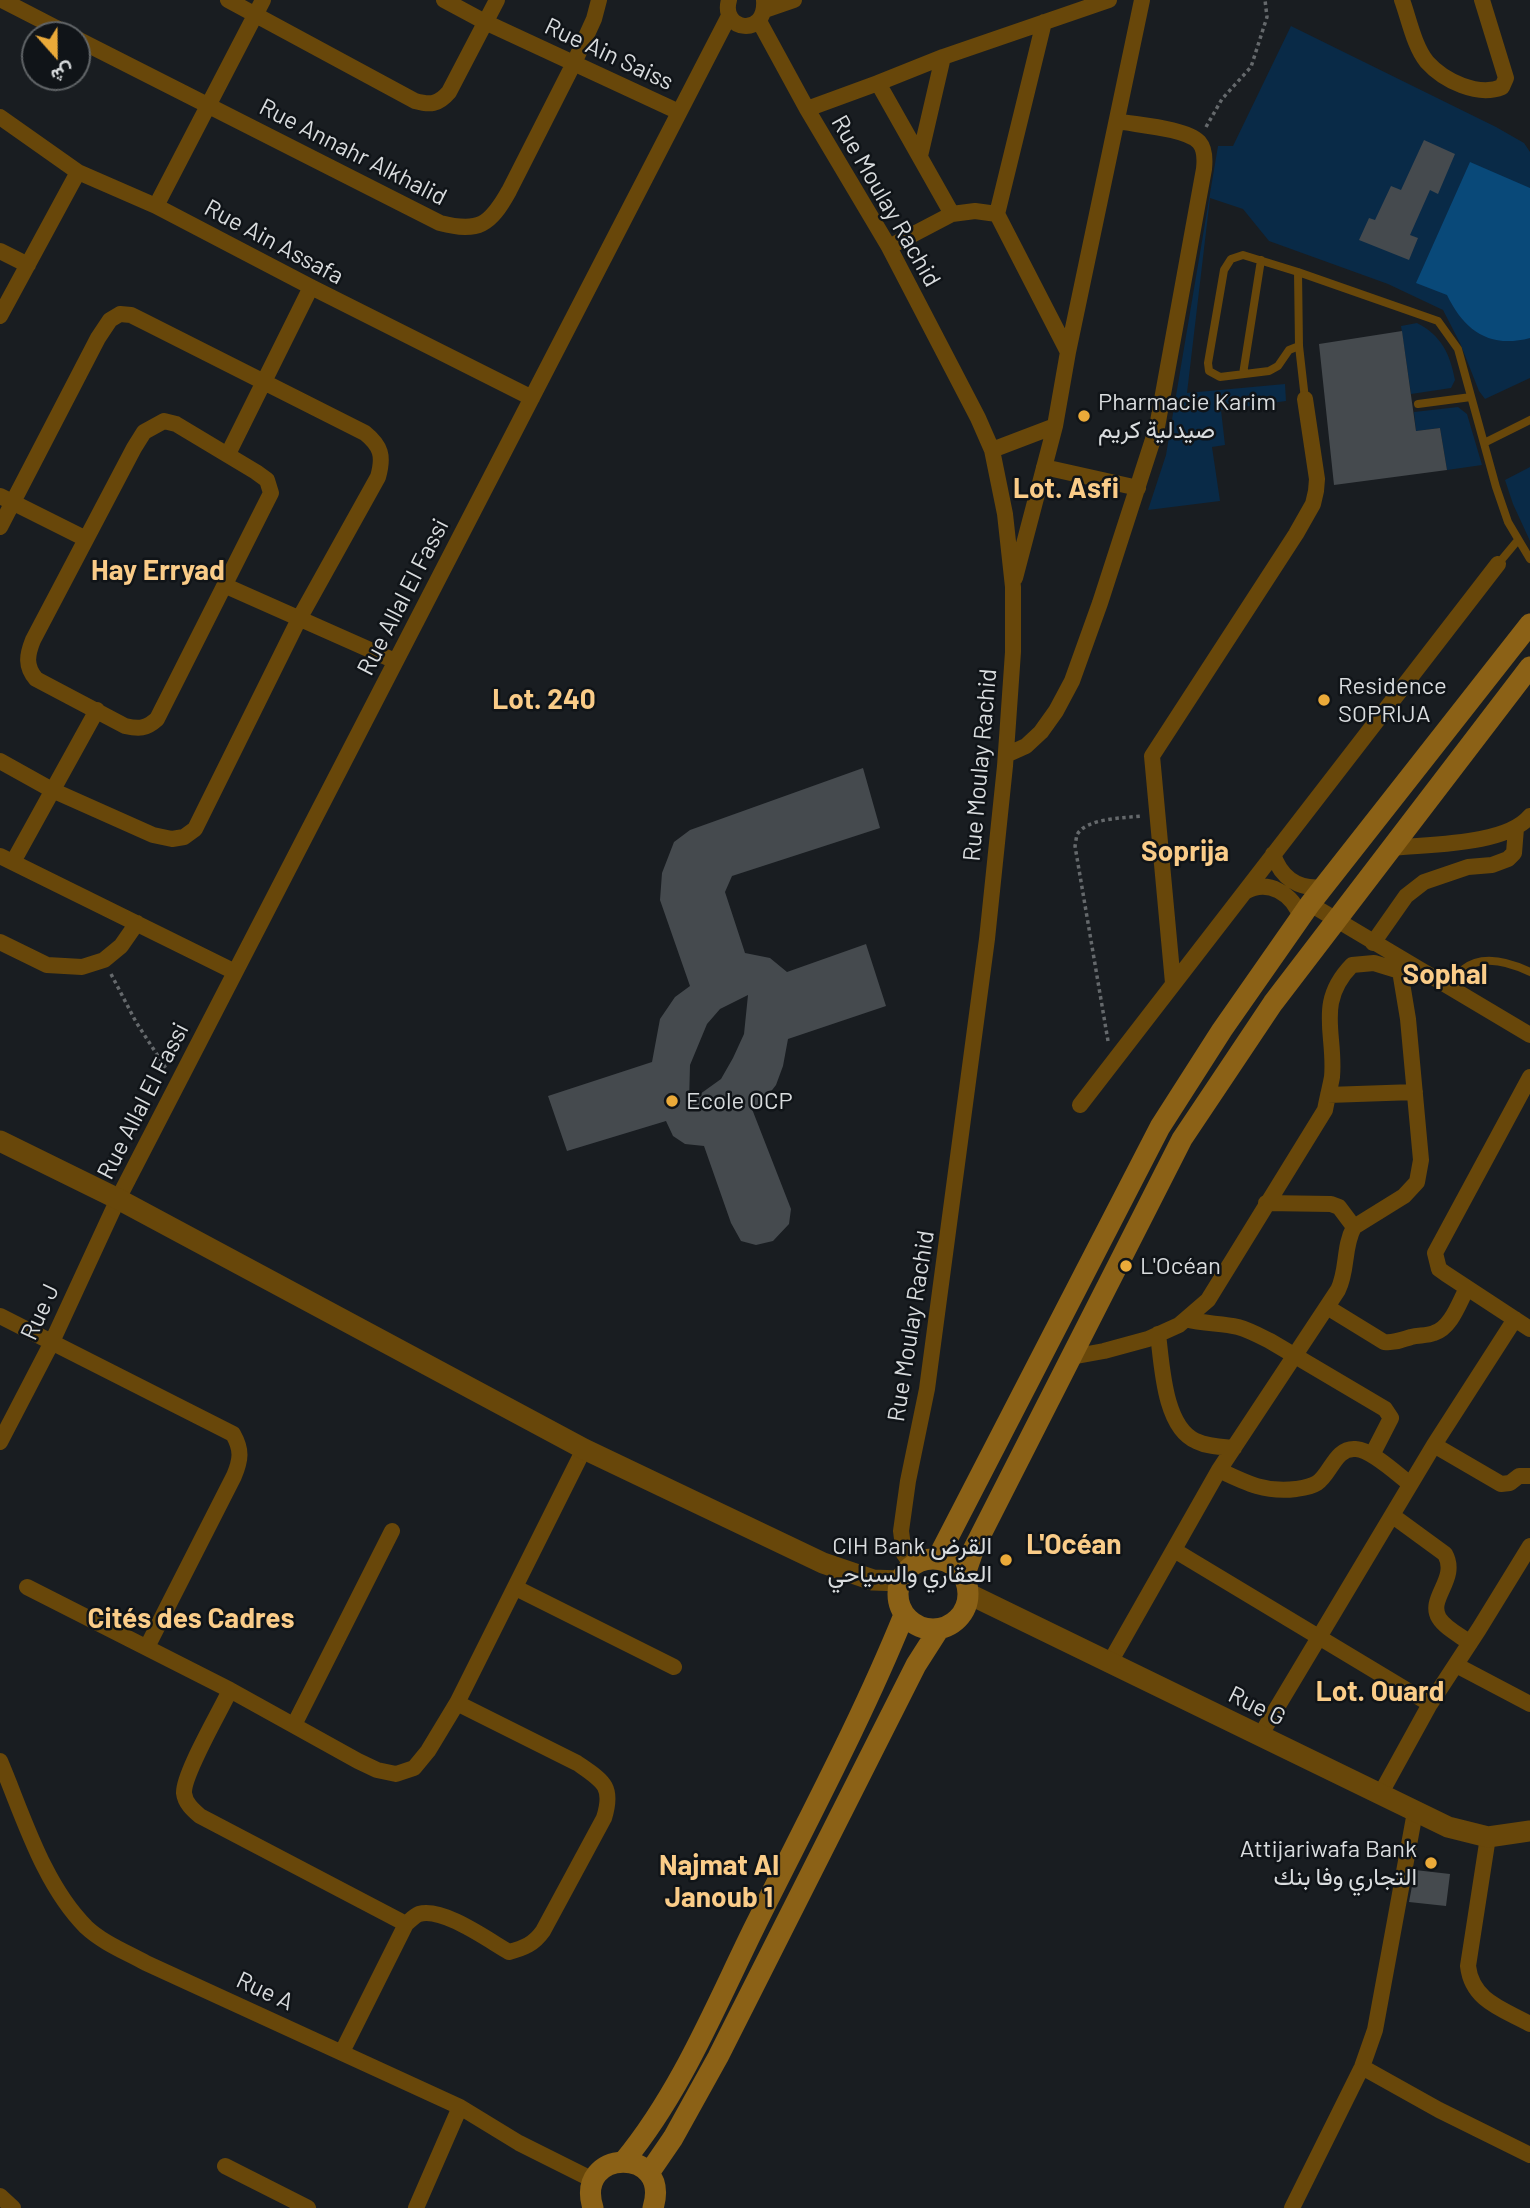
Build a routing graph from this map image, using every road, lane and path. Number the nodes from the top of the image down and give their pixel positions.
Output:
1 (2, 0) edge
2 (228, 0) edge
3 (444, 0) edge
4 (497, 0) edge
5 (599, 0) edge
6 (794, 0) edge
7 (1109, 0) edge
8 (1142, 0) edge
9 (1265, 0) edge
10 (1402, 0) edge
11 (1482, 0) edge
12 (260, 7) edge
13 (729, 8) edge
14 (763, 10) edge
15 (43, 21) edge
16 (485, 22) junction
17 (1044, 22) junction
18 (91, 46) edge
19 (943, 57) junction
20 (574, 63) junction
21 (878, 83) junction
22 (207, 104) junction
23 (807, 109) junction
24 (680, 112) junction
25 (0, 117) edge
26 (1117, 121) junction
27 (1199, 142) junction
28 (920, 156) junction
29 (78, 172) junction
30 (156, 206) junction
31 (953, 214) junction
32 (997, 214) junction
33 (889, 247) junction
34 (0, 251) edge
35 (1261, 260) junction
36 (27, 265) junction
37 (1298, 272) junction
38 (311, 287) junction
39 (0, 316) edge
40 (1299, 346) junction
41 (1068, 352) junction
42 (1243, 374) junction
43 (263, 382) junction
44 (1471, 397) junction
45 (532, 398) junction
46 (1306, 399) joint
47 (1418, 404) dead end
48 (1530, 420) edge
49 (1055, 426) junction
50 (1484, 443) junction
51 (992, 450) junction
52 (228, 454) junction
53 (1044, 467) junction
54 (1138, 488) junction
55 (6, 499) edge
56 (0, 527) edge
57 (86, 539) junction
58 (1518, 540) junction
59 (1530, 559) edge
60 (1498, 564) joint
61 (226, 586) junction
62 (1013, 587) junction
63 (299, 619) junction
64 (1530, 624) edge
65 (395, 662) junction
66 (1530, 667) edge
67 (97, 710) junction
68 (1006, 755) junction
69 (0, 761) edge
70 (52, 790) junction
71 (1158, 814) junction
72 (1530, 816) edge
73 (1516, 828) junction
74 (1393, 848) junction
75 (1273, 854) junction
76 (7, 859) edge
77 (1324, 887) junction
78 (1245, 892) junction
79 (1305, 911) junction
80 (1334, 920) junction
81 (137, 923) junction
82 (0, 942) edge
83 (1373, 943) junction
84 (104, 960) junction
85 (1397, 963) junction
86 (235, 972) junction
87 (1530, 972) edge
88 (1173, 983) junction
89 (1448, 987) junction
90 (1530, 1035) edge
91 (1112, 1063) junction
92 (1530, 1076) edge
93 (178, 1082) junction
94 (1415, 1092) junction
95 (1328, 1095) junction
96 (1080, 1105) dead end
97 (0, 1141) edge
98 (118, 1199) junction
99 (1266, 1203) junction
100 (1354, 1227) junction
101 (1467, 1288) junction
102 (1327, 1307) junction
103 (0, 1316) edge
104 (1186, 1319) junction
105 (1515, 1319) junction
106 (1530, 1329) edge
107 (1158, 1334) junction
108 (51, 1344) junction
109 (1294, 1356) junction
110 (1071, 1357) junction
111 (0, 1442) edge
112 (1434, 1445) junction
113 (1234, 1448) junction
114 (584, 1449) junction
115 (1373, 1455) junction
116 (1219, 1470) junction
117 (1530, 1476) edge
118 (1410, 1484) junction
119 (1393, 1516) junction
120 (392, 1531) dead end
121 (1530, 1546) edge
122 (1174, 1550) junction
123 (937, 1559) junction
124 (906, 1573) junction
125 (966, 1586) junction
126 (27, 1587) dead end
127 (516, 1588) junction
128 (904, 1615) junction
129 (939, 1629) junction
130 (1321, 1637) junction
131 (1470, 1643) junction
132 (147, 1647) junction
133 (1109, 1664) junction
134 (1456, 1665) junction
135 (674, 1667) dead end
136 (230, 1690) junction
137 (457, 1703) junction
138 (1430, 1704) junction
139 (1530, 1704) edge
140 (294, 1725) junction
141 (1260, 1737) junction
142 (0, 1761) edge
143 (1381, 1793) junction
144 (1415, 1812) junction
145 (1530, 1831) edge
146 (1488, 1837) junction
147 (406, 1924) junction
148 (1530, 2024) edge
149 (342, 2052) junction
150 (1362, 2067) junction
151 (460, 2107) junction
152 (1530, 2155) edge
153 (624, 2161) junction
154 (225, 2166) dead end
155 (649, 2173) junction
156 (593, 2180) junction
157 (0, 2196) edge
158 (13, 2208) edge
159 (308, 2208) edge
160 (416, 2208) edge
161 (593, 2208) edge
162 (653, 2208) edge
163 (1292, 2208) edge

1 - 15 street
2 - 12 street
3 - 16 street, Rue Ain Saiss
4 - 16 street
5 - 20 street, Rue Annahr Alkhalid
6 - 14 street
7 - 17 street
8 - 26 street
9 - 27 path
10 - 11 street
12 - 16 street
12 - 22 street
13 - 14 street
13 - 24 street, Rue Allal El Fassi
14 - 23 street, Rue Moulay Rachid
16 - 20 street, Rue Ain Saiss
17 - 19 street
17 - 32 street
18 - 22 street, Rue Annahr Alkhalid
19 - 21 street
19 - 28 street
20 - 22 street, Rue Annahr Alkhalid
20 - 24 street, Rue Ain Saiss
21 - 23 street
21 - 28 street
22 - 30 street
23 - 33 street, Rue Moulay Rachid
24 - 45 street, Rue Allal El Fassi
25 - 29 street, Rue Ain Assafa
26 - 27 street
26 - 41 street
27 - 54 street
28 - 31 street
29 - 30 street, Rue Ain Assafa
29 - 36 street
30 - 38 street, Rue Ain Assafa
31 - 32 street
31 - 33 street
32 - 41 street
33 - 51 street, Rue Moulay Rachid
34 - 36 street
35 - 37 lane
35 - 42 lane
35 - 42 lane
36 - 39 street
37 - 40 lane
37 - 44 lane
38 - 43 street
38 - 45 street, Rue Ain Assafa
40 - 42 lane
40 - 46 lane
41 - 49 street
43 - 52 street
43 - 55 street
43 - 63 street
44 - 47 lane
44 - 50 lane
45 - 65 street, Rue Allal El Fassi
46 - 71 street
48 - 50 lane
49 - 51 street
49 - 53 street
50 - 58 lane
51 - 62 street, Rue Moulay Rachid
52 - 57 street
52 - 61 street
53 - 54 street
53 - 62 street
54 - 68 street
55 - 56 street
55 - 57 street
57 - 67 street
58 - 59 lane
58 - 60 lane
60 - 75 street
61 - 63 street
61 - 67 street
62 - 68 street, Rue Moulay Rachid
63 - 65 street
63 - 70 street
64 - 77 main road
65 - 86 street, Rue Allal El Fassi
66 - 74 main road
67 - 70 street
68 - 124 street, Rue Moulay Rachid
69 - 70 street
70 - 76 street
71 - 88 street
71 - 91 path
72 - 73 street
73 - 74 street
73 - 83 street
74 - 80 main road
75 - 77 street
75 - 78 street
76 - 81 street
77 - 79 main road
78 - 79 street
78 - 88 street
79 - 80 street
79 - 123 main road
80 - 83 street
80 - 110 main road
81 - 84 street
81 - 86 street
82 - 84 street
83 - 85 street
84 - 93 path
85 - 89 street
85 - 94 street
85 - 95 street
86 - 93 street, Rue Allal El Fassi
87 - 89 lane
88 - 91 street
89 - 90 street
91 - 96 street
92 - 101 street
93 - 98 street, Rue Allal El Fassi
94 - 95 street
94 - 100 street
95 - 99 street
97 - 98 street
98 - 108 street, Rue J
98 - 114 street
99 - 100 street
99 - 104 street
100 - 102 street
101 - 102 street
101 - 105 street
102 - 109 street
103 - 108 street
104 - 107 street
104 - 109 street
105 - 106 street
105 - 112 street
107 - 110 street
107 - 113 street
108 - 111 street, Rue J
108 - 132 street
109 - 113 street
109 - 115 street
110 - 125 main road
112 - 117 street
112 - 118 street
113 - 116 street
114 - 124 street
114 - 127 street
115 - 116 street
115 - 118 street
116 - 122 street
118 - 119 street
119 - 130 street
119 - 131 street
120 - 140 street
121 - 131 street
122 - 130 street
122 - 133 street
123 - 124 main road
123 - 125 main road
124 - 128 main road
125 - 129 main road
125 - 133 street, Rue G
126 - 132 street
127 - 135 street
127 - 137 street
128 - 129 main road
128 - 153 main road
129 - 155 main road
130 - 138 street
130 - 141 street
131 - 134 street
132 - 136 street
133 - 141 street, Rue G
134 - 138 street
134 - 139 street
136 - 140 street
136 - 147 street
137 - 140 street
137 - 147 street
138 - 143 street
141 - 143 street, Rue G
142 - 149 street, Rue A
143 - 144 street, Rue G
144 - 146 street, Rue G
144 - 150 street
145 - 146 street, Rue G
146 - 148 street
147 - 149 street
149 - 151 street, Rue A
150 - 152 street
150 - 163 street
151 - 156 street, Rue A
151 - 160 street
153 - 155 main road
153 - 156 main road
154 - 159 street
155 - 162 main road
156 - 161 main road
157 - 158 street

